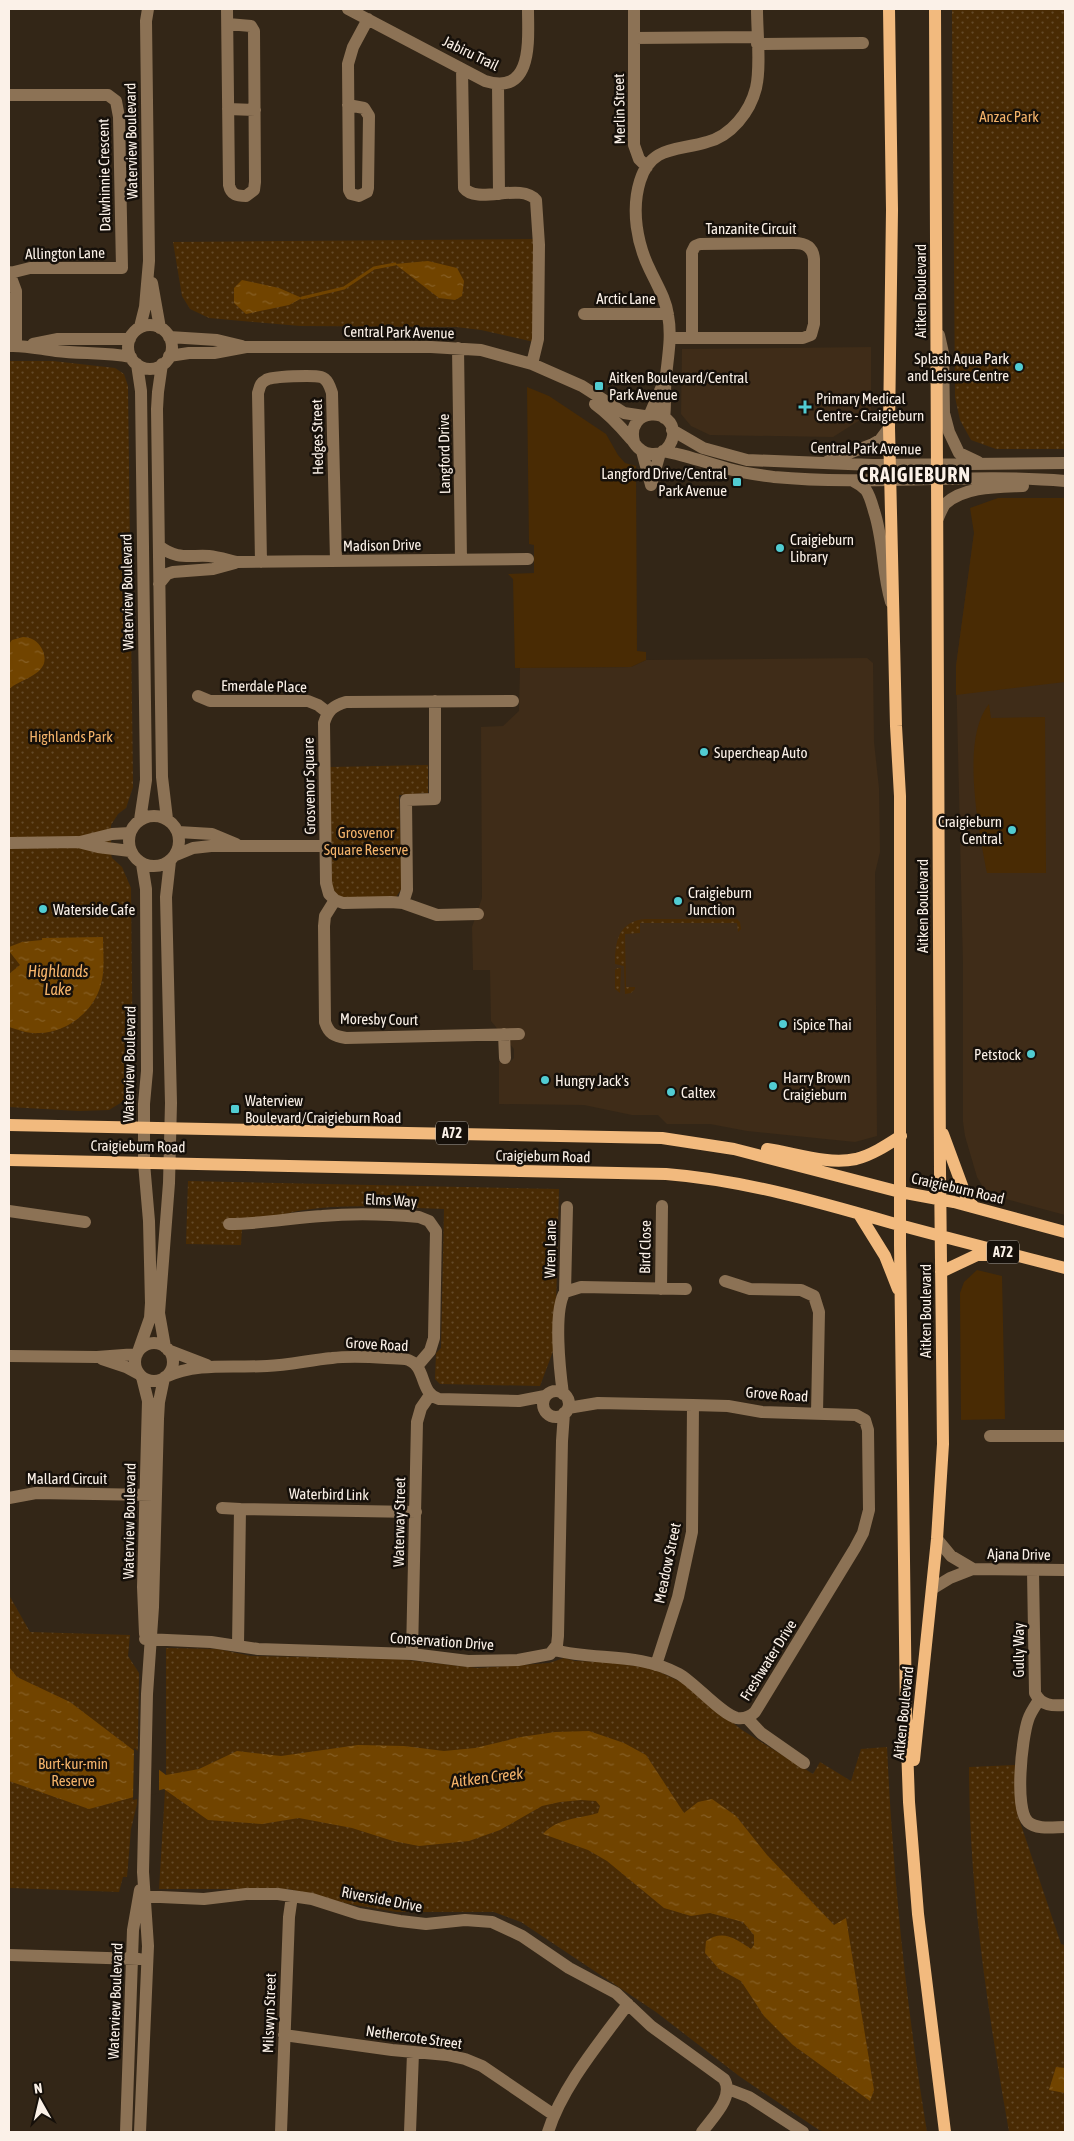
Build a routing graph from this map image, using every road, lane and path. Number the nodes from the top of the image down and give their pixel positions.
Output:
1 (228, 9) edge
2 (348, 9) edge
3 (528, 9) edge
4 (634, 9) edge
5 (757, 9) edge
6 (889, 9) edge
7 (935, 9) edge
8 (146, 13) edge
9 (368, 19) junction
10 (228, 24) junction
11 (634, 38) junction
12 (757, 40) junction
13 (863, 43) dead end
14 (462, 69) junction
15 (498, 84) junction
16 (9, 95) edge
17 (348, 105) junction
18 (228, 109) junction
19 (255, 110) junction
20 (647, 167) junction
21 (498, 194) junction
22 (149, 261) junction
23 (122, 268) joint
24 (9, 272) edge
25 (584, 314) dead end
26 (668, 314) junction
27 (140, 327) junction
28 (936, 328) junction
29 (165, 332) junction
30 (670, 338) junction
31 (692, 338) junction
32 (130, 339) junction
33 (17, 346) edge
34 (246, 347) junction
35 (458, 348) junction
36 (134, 360) junction
37 (166, 360) junction
38 (532, 364) junction
39 (548, 372) junction
40 (666, 376) junction
41 (647, 415) junction
42 (664, 418) junction
43 (889, 428) junction
44 (672, 430) junction
45 (638, 446) junction
46 (662, 452) junction
47 (1065, 463) edge
48 (818, 464) junction
49 (982, 464) junction
50 (891, 465) junction
51 (937, 472) junction
52 (853, 480) junction
53 (891, 481) junction
54 (1065, 482) edge
55 (938, 518) junction
56 (159, 546) junction
57 (461, 560) junction
58 (528, 560) dead end
59 (336, 561) junction
60 (237, 562) junction
61 (261, 562) junction
62 (159, 584) junction
63 (892, 607) junction
64 (198, 696) dead end
65 (435, 701) junction
66 (513, 701) dead end
67 (327, 712) junction
68 (167, 819) junction
69 (140, 820) junction
70 (178, 832) junction
71 (130, 833) junction
72 (78, 842) junction
73 (9, 843) edge
74 (326, 846) junction
75 (242, 847) junction
76 (130, 851) junction
77 (173, 858) junction
78 (142, 864) junction
79 (335, 900) junction
80 (404, 904) junction
81 (478, 914) dead end
82 (504, 1034) junction
83 (519, 1034) dead end
84 (505, 1058) dead end
85 (9, 1125) edge
86 (145, 1127) junction
87 (940, 1127) junction
88 (170, 1128) junction
89 (901, 1136) junction
90 (734, 1149) junction
91 (9, 1160) edge
92 (144, 1163) junction
93 (168, 1164) junction
94 (900, 1192) junction
95 (941, 1200) junction
96 (662, 1206) dead end
97 (567, 1207) dead end
98 (974, 1207) junction
99 (9, 1211) edge
100 (859, 1214) junction
101 (85, 1222) dead end
102 (229, 1224) dead end
103 (901, 1225) junction
104 (1065, 1232) edge
105 (941, 1236) junction
106 (1014, 1255) junction
107 (1065, 1268) edge
108 (941, 1272) junction
109 (725, 1281) dead end
110 (661, 1289) junction
111 (686, 1289) dead end
112 (565, 1292) junction
113 (901, 1299) junction
114 (167, 1348) junction
115 (137, 1353) junction
116 (9, 1356) edge
117 (97, 1357) junction
118 (558, 1363) junction
119 (418, 1365) junction
120 (211, 1366) junction
121 (140, 1376) junction
122 (165, 1378) junction
123 (430, 1395) junction
124 (547, 1403) junction
125 (565, 1403) junction
126 (693, 1405) junction
127 (817, 1413) junction
128 (865, 1420) joint
129 (990, 1436) dead end
130 (1065, 1436) edge
131 (562, 1441) junction
132 (151, 1495) junction
133 (9, 1498) edge
134 (222, 1508) dead end
135 (240, 1508) junction
136 (416, 1512) junction
137 (937, 1539) junction
138 (973, 1569) junction
139 (1065, 1570) edge
140 (1033, 1571) junction
141 (932, 1589) junction
142 (148, 1639) junction
143 (238, 1646) junction
144 (554, 1650) junction
145 (412, 1654) junction
146 (656, 1664) junction
147 (1039, 1700) junction
148 (1065, 1705) edge
149 (747, 1718) junction
150 (804, 1763) dead end
151 (910, 1802) junction
152 (1065, 1827) edge
153 (142, 1896) junction
154 (292, 1896) junction
155 (9, 1955) edge
156 (132, 1959) junction
157 (147, 1960) junction
158 (628, 2004) junction
159 (284, 2035) junction
160 (414, 2053) junction
161 (728, 2089) junction
162 (554, 2116) junction
163 (126, 2126) edge
164 (140, 2126) edge
165 (281, 2132) edge
166 (410, 2132) edge
167 (548, 2132) edge
168 (702, 2132) edge
169 (803, 2132) edge
170 (945, 2132) edge

1 - 10 street
2 - 9 street, Jabiru Trail
3 - 15 street, Jabiru Trail
4 - 11 street, Merlin Street
5 - 12 street
6 - 43 main road, Aitken Boulevard
7 - 28 main road, Aitken Boulevard
8 - 22 street, Waterview Boulevard
9 - 14 street, Jabiru Trail
9 - 17 street
10 - 18 street
10 - 19 street
11 - 12 street
11 - 20 street, Merlin Street
12 - 13 street
12 - 20 street
14 - 15 street, Jabiru Trail
14 - 21 street
15 - 21 street
16 - 23 street, Dalwhinnie Crescent
17 - 17 street
18 - 19 street
18 - 19 street
20 - 26 street
21 - 38 street
22 - 27 street, Waterview Boulevard
22 - 29 street, Waterview Boulevard
23 - 24 street, Allington Lane
24 - 33 street
25 - 26 street, Arctic Lane
26 - 30 street
27 - 29 street
27 - 32 street
28 - 49 street
28 - 51 main road, Aitken Boulevard
29 - 34 street, Central Park Avenue
29 - 37 street
30 - 31 street, Tanzanite Circuit
30 - 40 street
31 - 31 street, Tanzanite Circuit
32 - 33 street
32 - 36 street
33 - 36 street
34 - 35 street, Central Park Avenue
34 - 37 street, Central Park Avenue
35 - 38 street, Central Park Avenue
35 - 57 street, Langford Drive
36 - 37 street
36 - 69 street, Waterview Boulevard
37 - 56 street
38 - 39 street, Central Park Avenue
39 - 41 street, Central Park Avenue
39 - 45 street, Central Park Avenue
40 - 41 street
40 - 42 street
41 - 42 street
41 - 45 street
42 - 44 street
43 - 48 street
43 - 50 main road, Aitken Boulevard
44 - 46 street
44 - 48 street, Central Park Avenue
45 - 46 street
45 - 46 street
46 - 52 street, Central Park Avenue
47 - 49 street, Central Park Avenue
48 - 50 street, Central Park Avenue
49 - 51 street, Central Park Avenue
50 - 51 street, Central Park Avenue
50 - 53 main road, Aitken Boulevard
51 - 53 street, Central Park Avenue
51 - 54 street, Central Park Avenue
51 - 55 main road, Aitken Boulevard
52 - 53 street, Central Park Avenue
52 - 63 street
53 - 63 main road, Aitken Boulevard
54 - 55 street
55 - 87 main road, Aitken Boulevard
56 - 60 street, Madison Drive
56 - 62 street
57 - 58 street, Madison Drive
57 - 59 street, Madison Drive
59 - 61 street, Madison Drive
59 - 61 street, Hedges Street
60 - 61 street, Madison Drive
60 - 62 street, Madison Drive
62 - 68 street
63 - 89 main road, Aitken Boulevard
64 - 67 street, Emerdale Place
65 - 66 street
65 - 67 street
65 - 80 street
67 - 74 street, Grosvenor Square
68 - 69 street
68 - 70 street
69 - 71 street
70 - 75 street
70 - 77 street
71 - 72 street
71 - 76 street
72 - 73 street
72 - 76 street
74 - 75 street
74 - 79 street, Grosvenor Square
75 - 77 street
76 - 78 street
77 - 78 street
77 - 88 street
78 - 86 street, Waterview Boulevard
79 - 80 street
79 - 82 street, Moresby Court
80 - 81 street
82 - 83 street, Moresby Court
82 - 84 street
85 - 86 main road, Craigieburn Road / A72
86 - 88 main road, Craigieburn Road / A72
86 - 92 street, Waterview Boulevard
87 - 95 main road, Aitken Boulevard
87 - 98 main road
88 - 90 main road, Craigieburn Road / A72
88 - 93 street
89 - 90 main road
89 - 94 main road, Aitken Boulevard
90 - 94 main road, Craigieburn Road / A72
91 - 92 main road, Craigieburn Road / A72
92 - 93 main road, Craigieburn Road / A72
92 - 115 street, Waterview Boulevard
93 - 100 main road, Craigieburn Road / A72
93 - 114 street
94 - 95 main road, Craigieburn Road / A72
94 - 103 main road, Aitken Boulevard
95 - 98 main road, Craigieburn Road / A72
95 - 105 main road, Aitken Boulevard
96 - 110 street, Bird Close
97 - 112 street, Wren Lane
98 - 104 main road, Craigieburn Road / A72
99 - 101 street
100 - 103 main road, Craigieburn Road / A72
100 - 113 main road
102 - 119 street, Elms Way
103 - 105 main road, Craigieburn Road / A72
103 - 113 main road, Aitken Boulevard
105 - 106 main road, Craigieburn Road / A72
105 - 108 main road, Aitken Boulevard
106 - 107 main road, Craigieburn Road / A72
106 - 108 main road
108 - 137 main road, Aitken Boulevard
109 - 127 street
110 - 111 street
110 - 112 street
112 - 118 street, Wren Lane
113 - 151 main road, Aitken Boulevard
114 - 115 street
114 - 120 street, Grove Road
114 - 122 street
115 - 117 street
115 - 121 street
116 - 117 street
117 - 121 street
118 - 124 street
118 - 125 street
119 - 120 street, Grove Road
119 - 123 street, Grove Road
120 - 122 street, Grove Road
121 - 122 street
121 - 132 street, Waterview Boulevard
122 - 132 street, Waterview Boulevard
123 - 124 street
123 - 136 street, Waterway Street
124 - 125 street
124 - 125 street, Grove Road
124 - 131 street
125 - 126 street, Grove Road
125 - 131 street
126 - 127 street, Grove Road
126 - 146 street, Meadow Street
127 - 128 street, Grove Road
128 - 149 street, Freshwater Drive
129 - 130 street
131 - 144 street
132 - 133 street, Mallard Circuit
132 - 142 street, Waterview Boulevard
134 - 135 street, Waterbird Link
135 - 136 street, Waterbird Link
135 - 143 street
136 - 145 street, Waterway Street
137 - 138 street, Ajana Drive
137 - 141 main road, Aitken Boulevard
138 - 140 street, Ajana Drive
138 - 141 street, Ajana Drive
139 - 140 street, Ajana Drive
140 - 147 street, Gully Way
141 - 151 main road, Aitken Boulevard
142 - 143 street, Conservation Drive
142 - 153 street, Waterview Boulevard
143 - 145 street, Conservation Drive
144 - 145 street, Conservation Drive
144 - 146 street, Freshwater Drive
146 - 149 street, Freshwater Drive
147 - 148 street
147 - 152 street
149 - 150 street
151 - 170 main road, Aitken Boulevard
153 - 154 street, Riverside Drive
153 - 156 street, Waterview Boulevard
153 - 157 street, Waterview Boulevard
154 - 158 street, Riverside Drive
154 - 159 street, Milswyn Street
155 - 156 street
156 - 157 street
156 - 163 street, Waterview Boulevard
157 - 164 street, Waterview Boulevard
158 - 161 street, Riverside Drive
158 - 162 street
159 - 160 street, Nethercote Street
159 - 165 street, Milswyn Street
160 - 162 street, Nethercote Street
160 - 166 street
161 - 168 street
161 - 169 street
162 - 167 street
163 - 164 street

